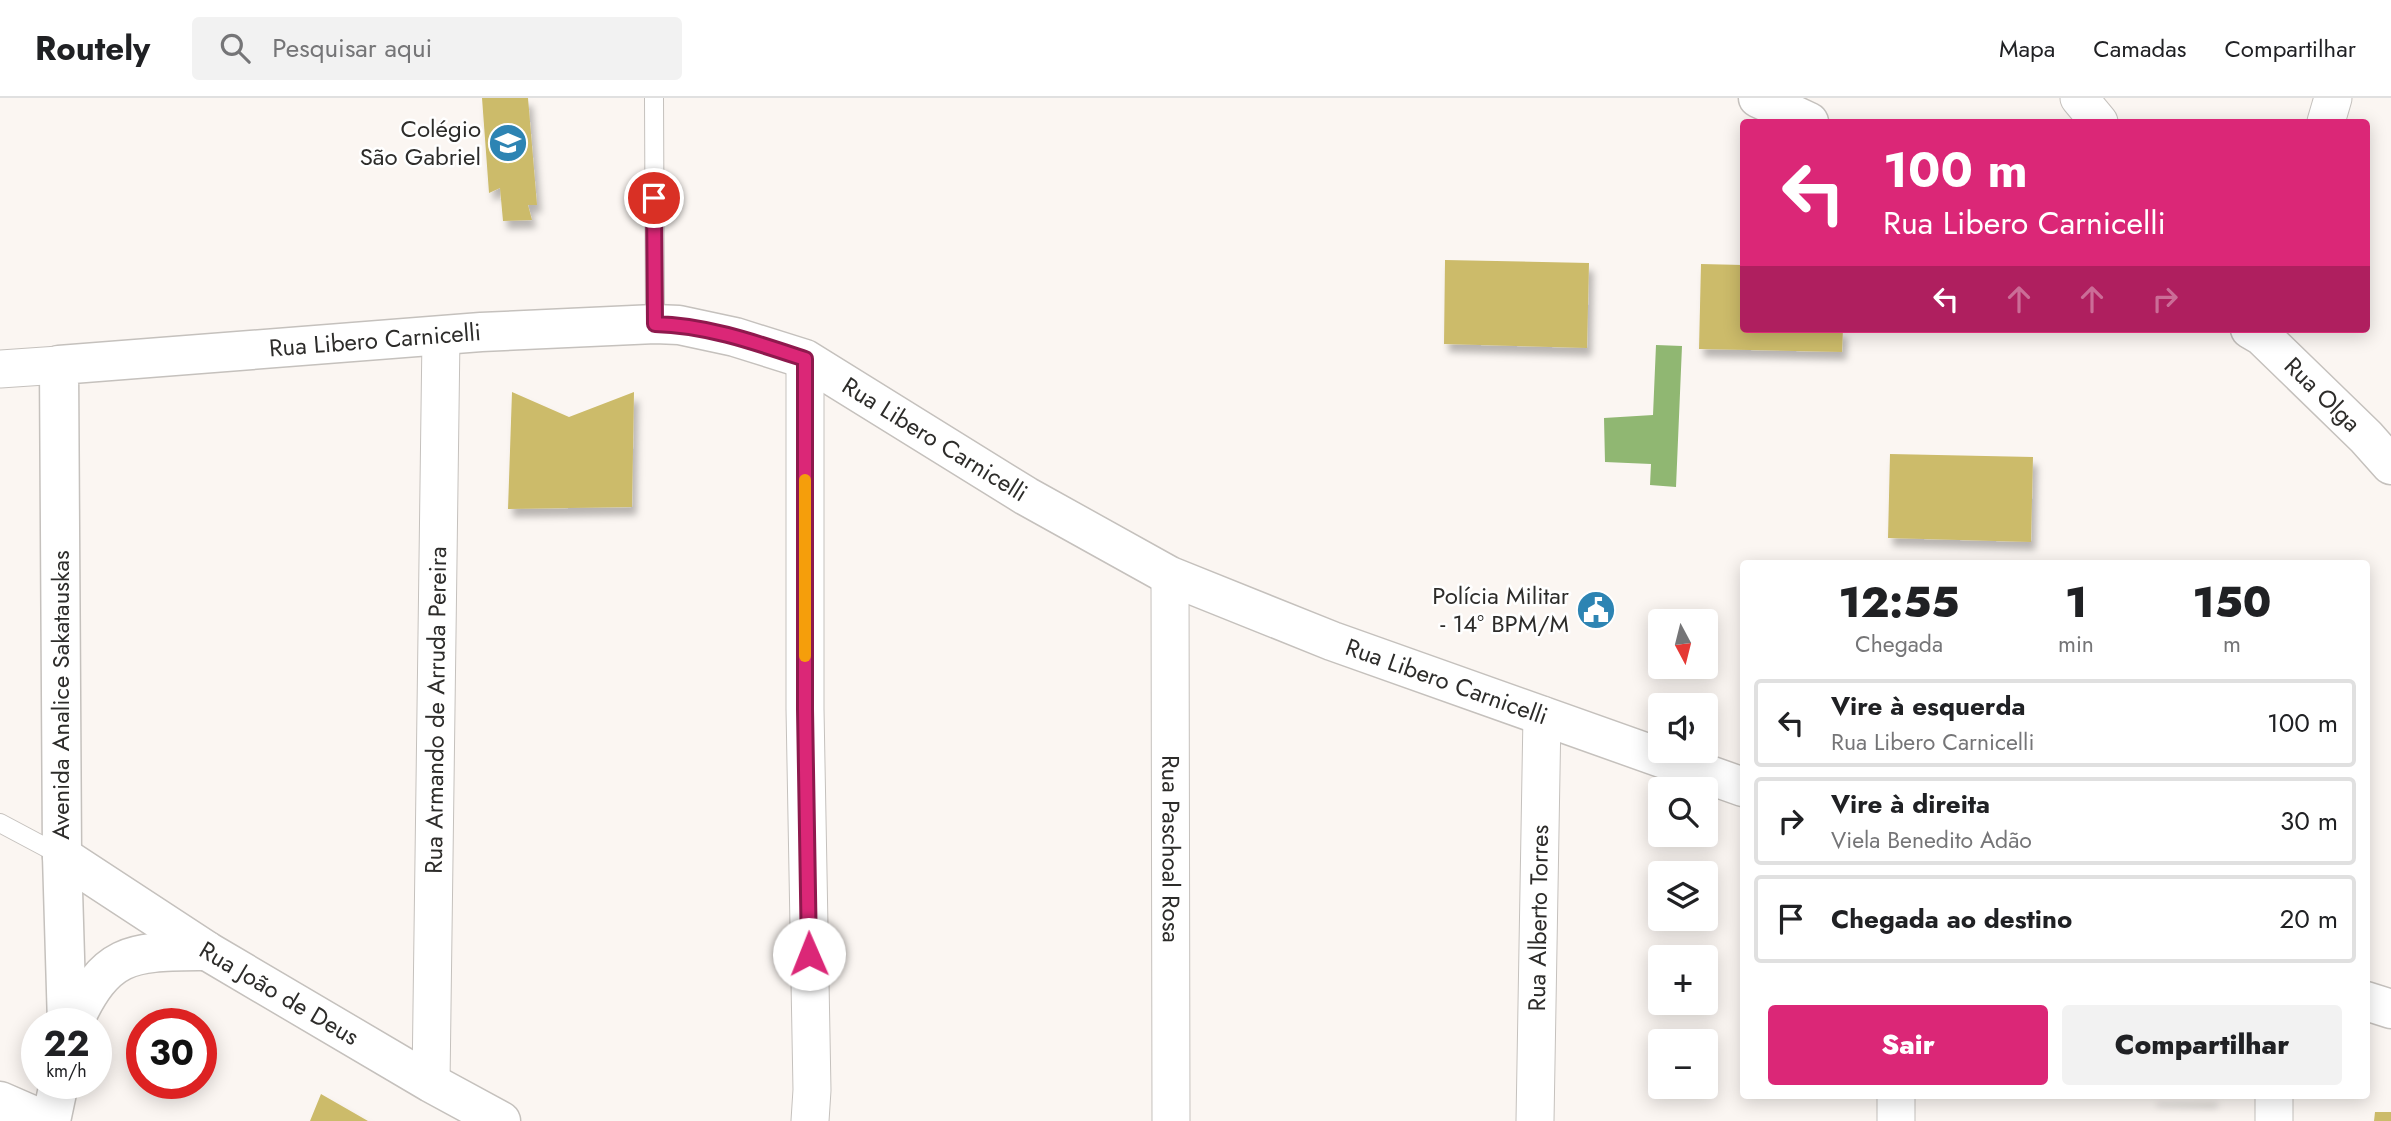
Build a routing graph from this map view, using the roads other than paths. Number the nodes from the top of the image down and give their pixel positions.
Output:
1 (654, 98) edge
2 (1758, 98) edge
3 (2079, 98) edge
4 (2333, 98) edge
5 (1803, 119) edge
6 (2096, 119) edge
7 (2327, 119) edge
8 (655, 324) junction
9 (2260, 333) edge
10 (441, 336) junction
11 (805, 359) junction
12 (59, 365) junction
13 (0, 369) edge
14 (2391, 465) edge
15 (1170, 576) junction
16 (1542, 715) junction
17 (1740, 786) edge
18 (0, 823) edge
19 (62, 856) junction
20 (207, 951) junction
21 (2370, 1002) edge
22 (67, 1008) edge
23 (81, 1008) edge
24 (2391, 1009) edge
25 (56, 1099) edge
26 (1896, 1099) edge
27 (2274, 1099) edge
28 (0, 1101) edge
29 (449, 1101) edge
30 (46, 1121) edge
31 (51, 1121) edge
32 (501, 1121) edge
33 (810, 1121) edge
34 (1171, 1121) edge
35 (1535, 1121) edge
36 (1896, 1121) edge
37 (2274, 1121) edge

1 - 8 lane
2 - 5 street
3 - 6 street
4 - 7 street
8 - 10 street, Rua Libero Carnicelli
8 - 11 street, Rua Libero Carnicelli
9 - 14 street, Rua Olga
10 - 12 street, Rua Libero Carnicelli
10 - 29 street, Rua Armando de Arruda Pereira
11 - 15 street, Rua Libero Carnicelli
11 - 33 street
12 - 13 street, Rua Libero Carnicelli
12 - 19 street, Avenida Analice Sakatauskas
15 - 16 street, Rua Libero Carnicelli
15 - 34 street, Rua Paschoal Rosa
16 - 17 street, Rua Libero Carnicelli
16 - 35 street, Rua Alberto Torres
18 - 19 lane
19 - 20 street, Rua João de Deus
19 - 22 street, Avenida Analice Sakatauskas
20 - 23 street
20 - 29 street, Rua João de Deus
21 - 24 street
25 - 31 street
26 - 36 street
27 - 37 street
28 - 30 street
29 - 32 street, Rua João de Deus

